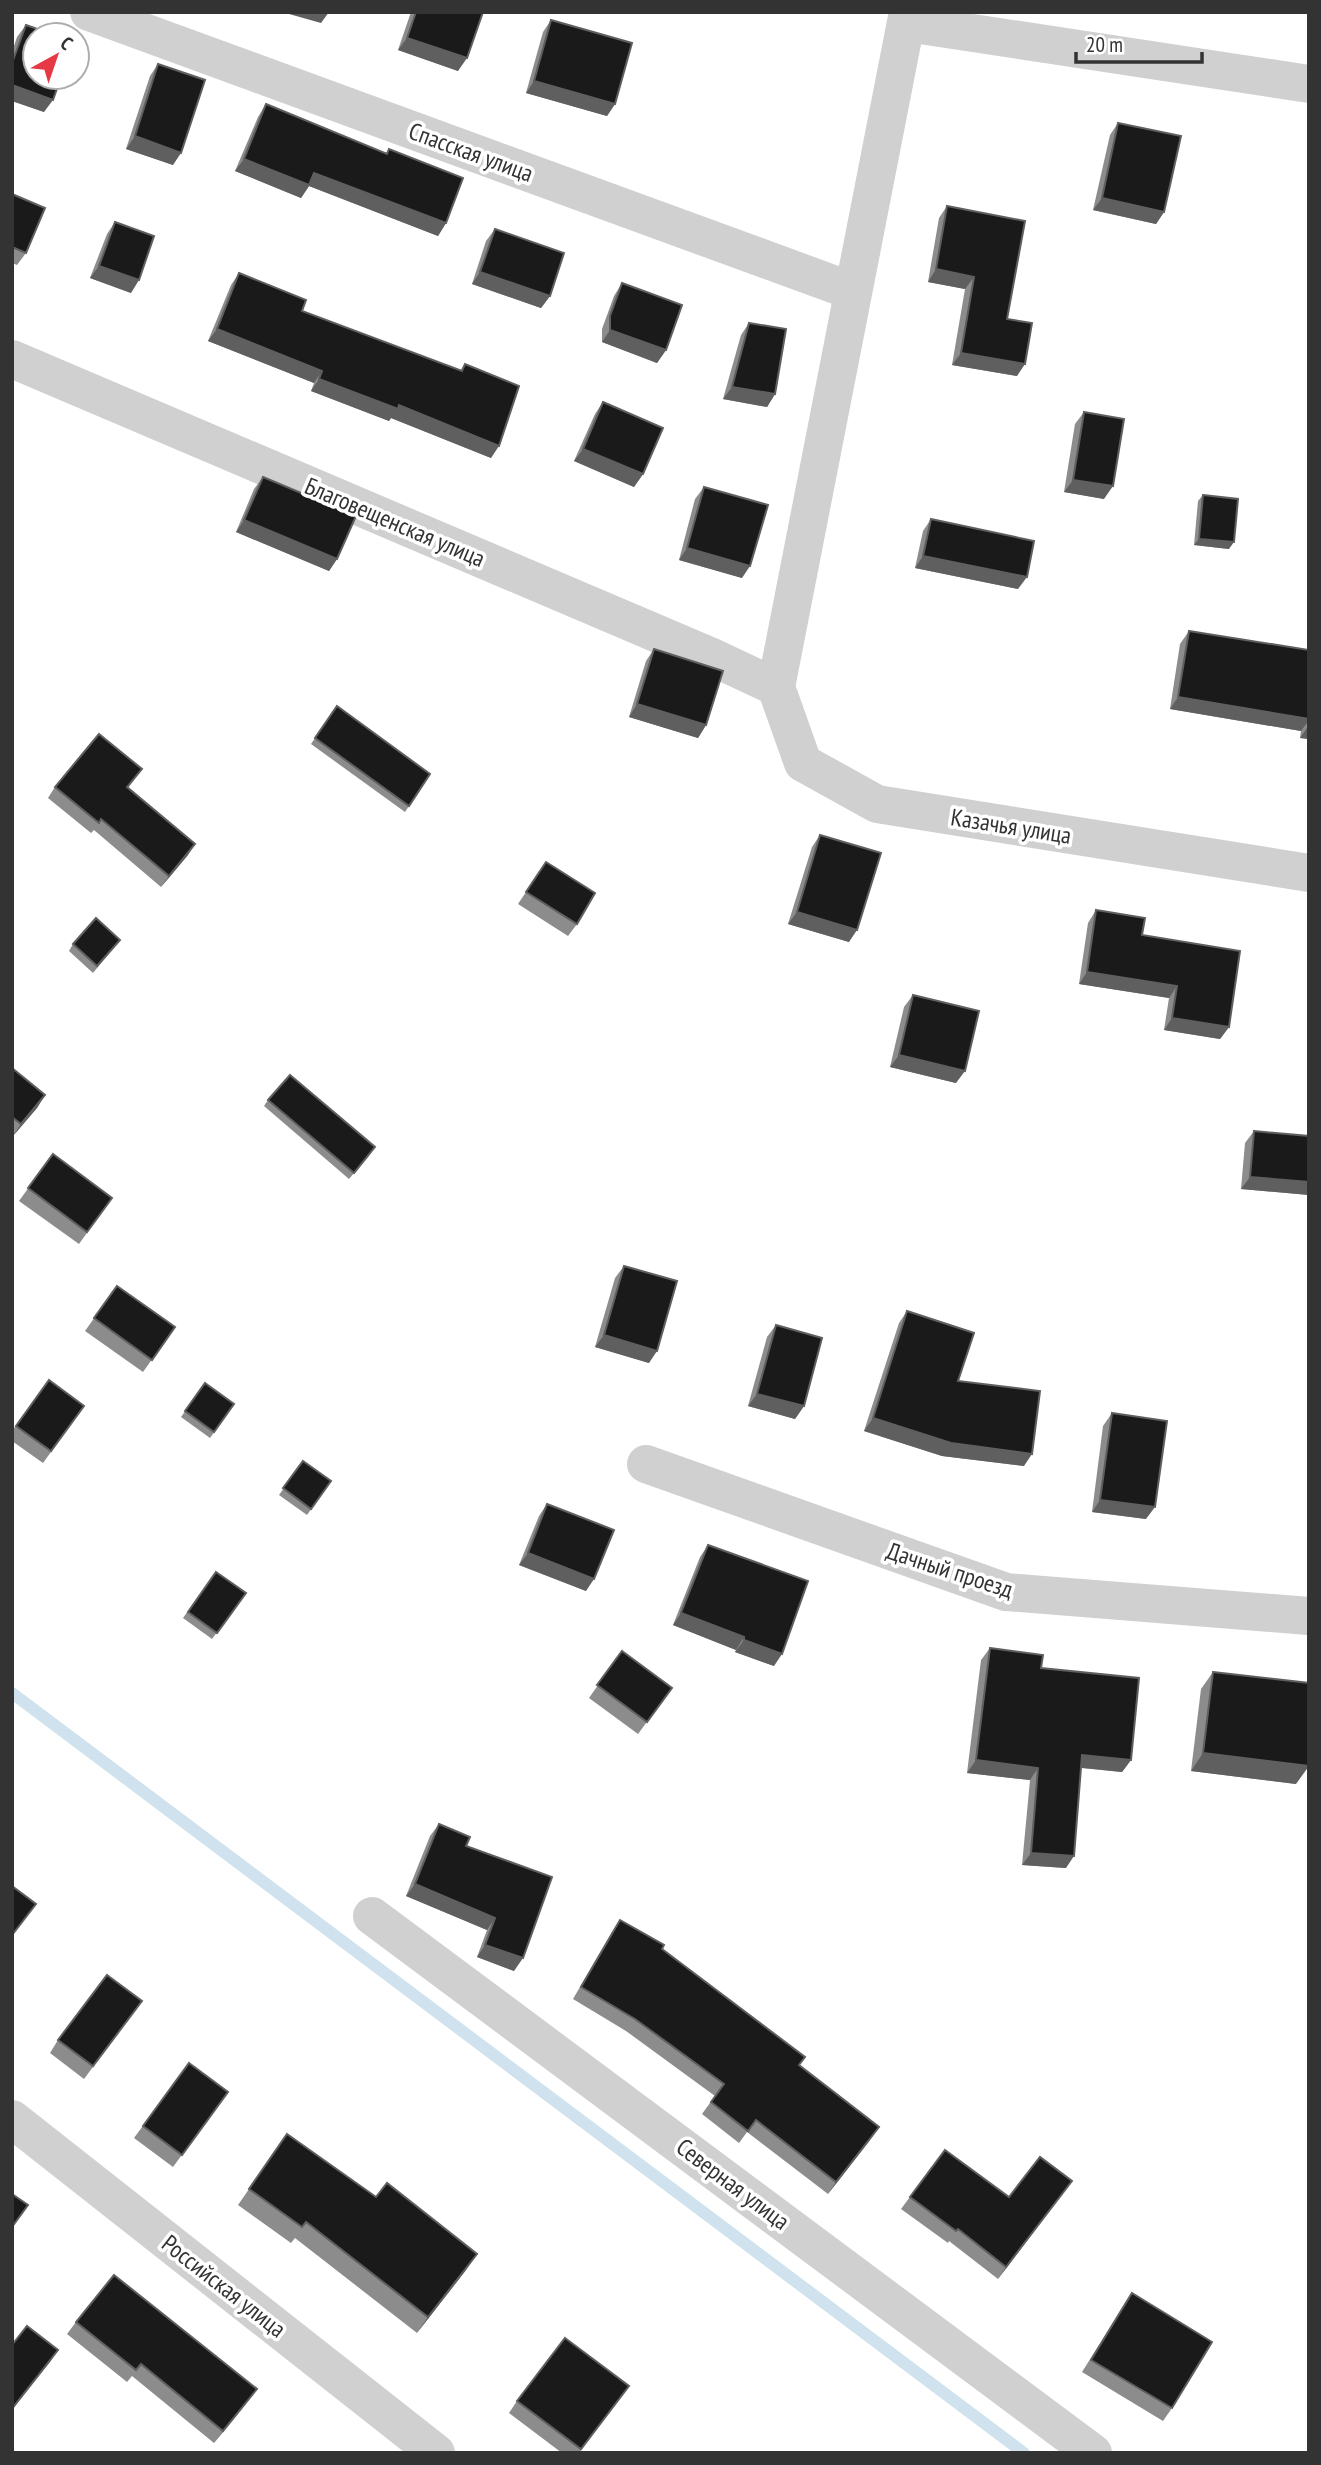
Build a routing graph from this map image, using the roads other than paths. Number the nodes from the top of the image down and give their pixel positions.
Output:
1 (89, 12) edge
2 (907, 18) edge
3 (1309, 84) edge
4 (852, 291) junction
5 (12, 359) edge
6 (776, 687) junction
7 (1309, 873) edge
8 (646, 1464) dead end
9 (1309, 1616) edge
10 (372, 1916) dead end
11 (12, 2119) edge
12 (436, 2453) edge
13 (1093, 2453) edge

1 - 4 street, Спасская улица
2 - 3 street
2 - 4 street
4 - 6 street
5 - 6 street, Благовещенская улица
6 - 7 street, Казачья улица
8 - 9 street, Дачный проезд
10 - 13 street, Северная улица
11 - 12 street, Российская улица

